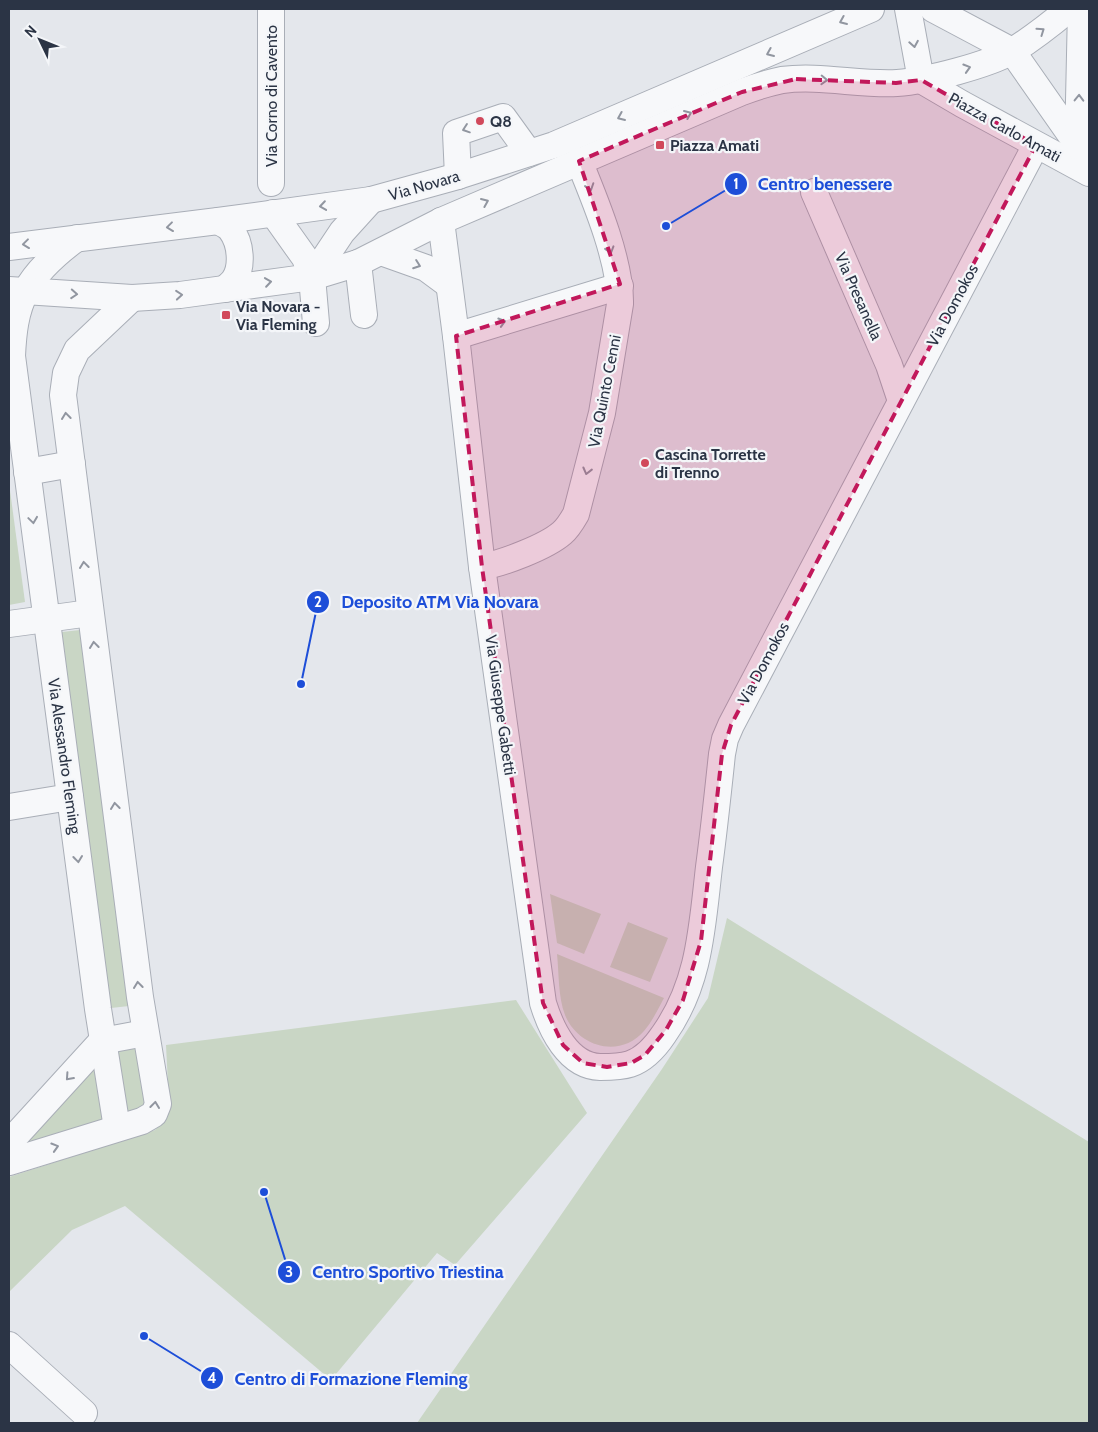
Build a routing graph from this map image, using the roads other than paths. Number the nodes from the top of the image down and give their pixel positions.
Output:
1 (271, 9) edge
2 (870, 9) edge
3 (908, 9) edge
4 (933, 9) edge
5 (1069, 9) edge
6 (1081, 9) edge
7 (1012, 51) junction
8 (921, 80) junction
9 (1036, 145) junction
10 (529, 153) junction
11 (1084, 154) edge
12 (579, 161) junction
13 (1089, 173) edge
14 (458, 176) junction
15 (270, 184) dead end
16 (814, 192) dead end
17 (371, 200) junction
18 (274, 213) junction
19 (218, 221) junction
20 (441, 221) junction
21 (77, 238) junction
22 (9, 247) edge
23 (369, 257) junction
24 (312, 277) junction
25 (449, 285) junction
26 (620, 286) junction
27 (225, 289) junction
28 (17, 291) edge
29 (132, 298) junction
30 (364, 315) dead end
31 (316, 323) dead end
32 (456, 336) junction
33 (901, 401) junction
34 (72, 464) junction
35 (27, 472) junction
36 (482, 566) junction
37 (90, 613) junction
38 (46, 619) junction
39 (9, 624) edge
40 (70, 797) junction
41 (9, 807) edge
42 (538, 975) joint
43 (146, 1033) junction
44 (102, 1041) junction
45 (118, 1128) junction
46 (9, 1143) edge
47 (9, 1162) edge
48 (9, 1345) edge
49 (84, 1413) dead end

1 - 15 street, Via Corno di Cavento
2 -> 10 street, Via Novara
3 -> 8 street
4 - 7 street, Piazza Carlo Amati
7 -> 5 street, Piazza Carlo Amati
11 -> 6 street, Piazza Carlo Amati
8 -> 7 street, Piazza Carlo Amati
7 - 11 street, Piazza Carlo Amati
8 - 9 street, Piazza Carlo Amati
12 -> 8 street, Piazza Carlo Amati
9 - 13 street, Piazza Carlo Amati
9 - 33 street, Via Domokos
10 - 14 street, Via Novara
10 -> 14 street
20 -> 12 street
12 -> 26 street, Via Quinto Cenni
14 - 17 street, Via Novara
16 - 33 street, Via Presanella
17 -> 18 street, Via Novara
17 - 24 street
18 - 19 street, Via Novara
18 - 24 street
19 -> 21 street, Via Novara
19 - 27 street
20 - 23 street
20 - 25 street, Via Giuseppe Gabetti
21 -> 22 street, Via Novara
21 - 28 street, Via Alessandro Fleming
23 - 24 street
23 -> 25 street
23 - 30 street
27 -> 24 street
24 - 31 street
25 - 32 street, Via Giuseppe Gabetti
32 -> 26 street
26 -> 36 street, Via Quinto Cenni
29 -> 27 street
28 -> 29 street
28 - 35 street, Via Alessandro Fleming
34 -> 29 street
32 - 36 street, Via Giuseppe Gabetti
33 - 42 street, Via Domokos
34 - 35 street
37 -> 34 street
35 -> 38 street, Via Alessandro Fleming
36 - 42 street, Via Giuseppe Gabetti
37 - 38 street
43 -> 37 street
38 - 39 street
38 - 40 street, Via Alessandro Fleming
40 - 41 street
40 -> 44 street, Via Alessandro Fleming
43 - 44 street
45 -> 43 street
44 - 45 street, Via Alessandro Fleming
44 -> 46 street
47 -> 45 street
48 - 49 street

